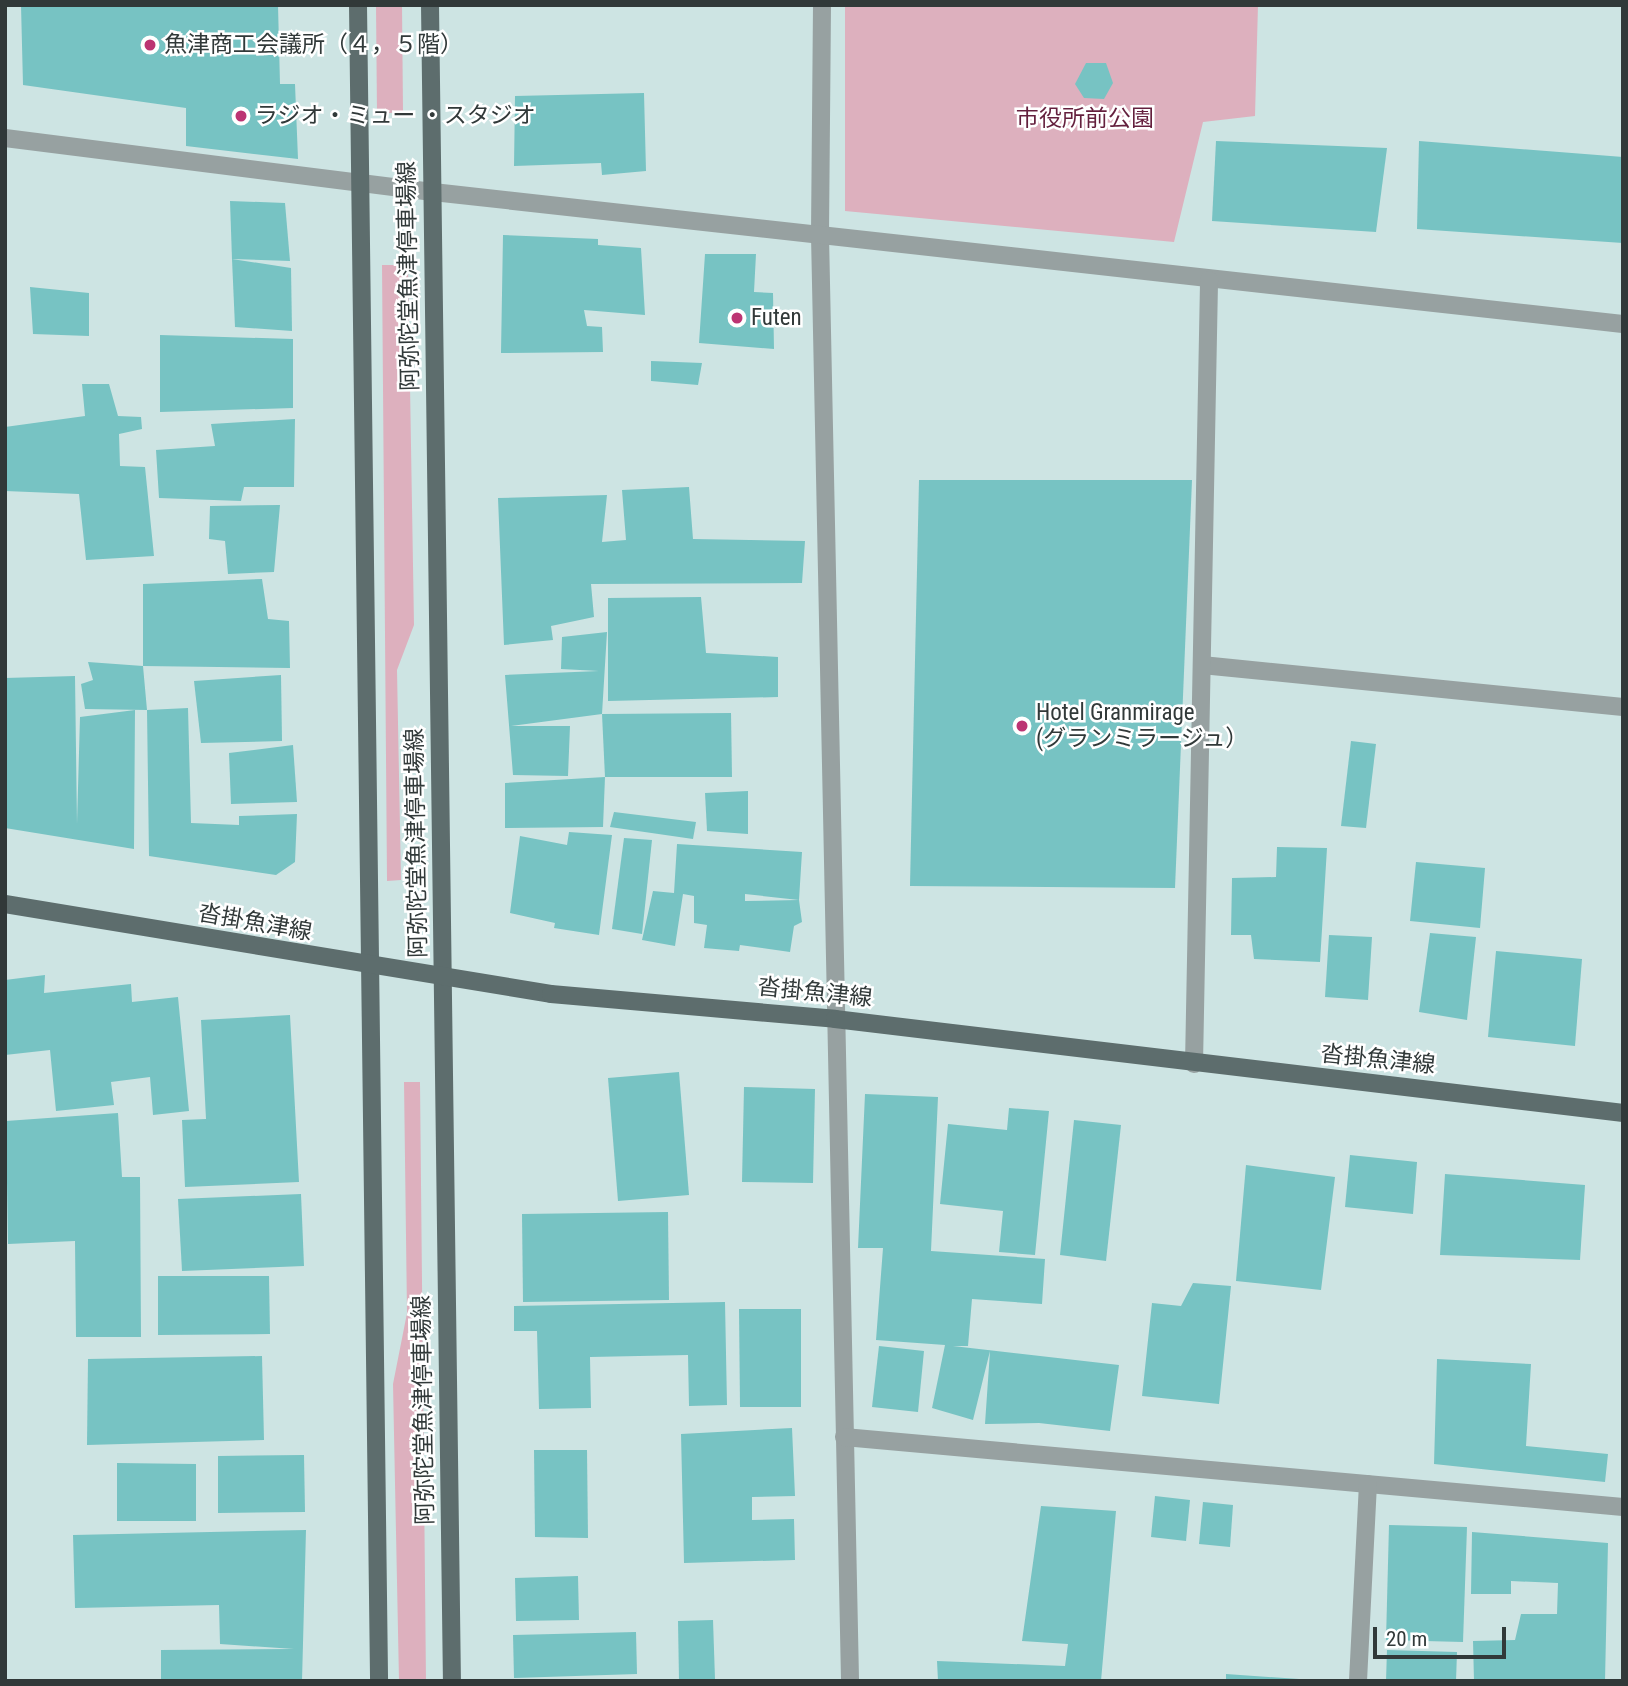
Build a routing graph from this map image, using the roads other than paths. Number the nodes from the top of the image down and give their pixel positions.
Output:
1 (358, 5) edge
2 (430, 5) edge
3 (822, 5) edge
4 (5, 138) edge
5 (361, 184) junction
6 (433, 192) junction
7 (820, 235) junction
8 (1209, 280) junction
9 (1623, 324) edge
10 (1202, 665) junction
11 (1623, 707) edge
12 (5, 904) edge
13 (373, 967) junction
14 (444, 976) junction
15 (835, 1019) junction
16 (1194, 1064) junction
17 (1623, 1113) edge
18 (844, 1437) junction
19 (1368, 1484) junction
20 (1623, 1507) edge
21 (379, 1681) edge
22 (452, 1681) edge
23 (850, 1681) edge
24 (1358, 1681) edge

1 - 5 main road, 阿弥陀堂魚津停車場線
2 - 6 main road, 阿弥陀堂魚津停車場線
3 - 7 street
4 - 5 street
5 - 6 street
5 - 13 main road, 阿弥陀堂魚津停車場線
6 - 7 street
6 - 14 main road, 阿弥陀堂魚津停車場線
7 - 8 street
7 - 15 street
8 - 9 street
8 - 10 street
10 - 11 street
10 - 16 street
12 - 13 main road, 沓掛魚津線
13 - 14 main road, 沓掛魚津線
13 - 21 main road, 阿弥陀堂魚津停車場線
14 - 15 main road, 沓掛魚津線
14 - 22 main road, 阿弥陀堂魚津停車場線
15 - 16 main road, 沓掛魚津線
15 - 18 street
16 - 17 main road, 沓掛魚津線
18 - 19 street
18 - 23 street
19 - 20 street
19 - 24 street

